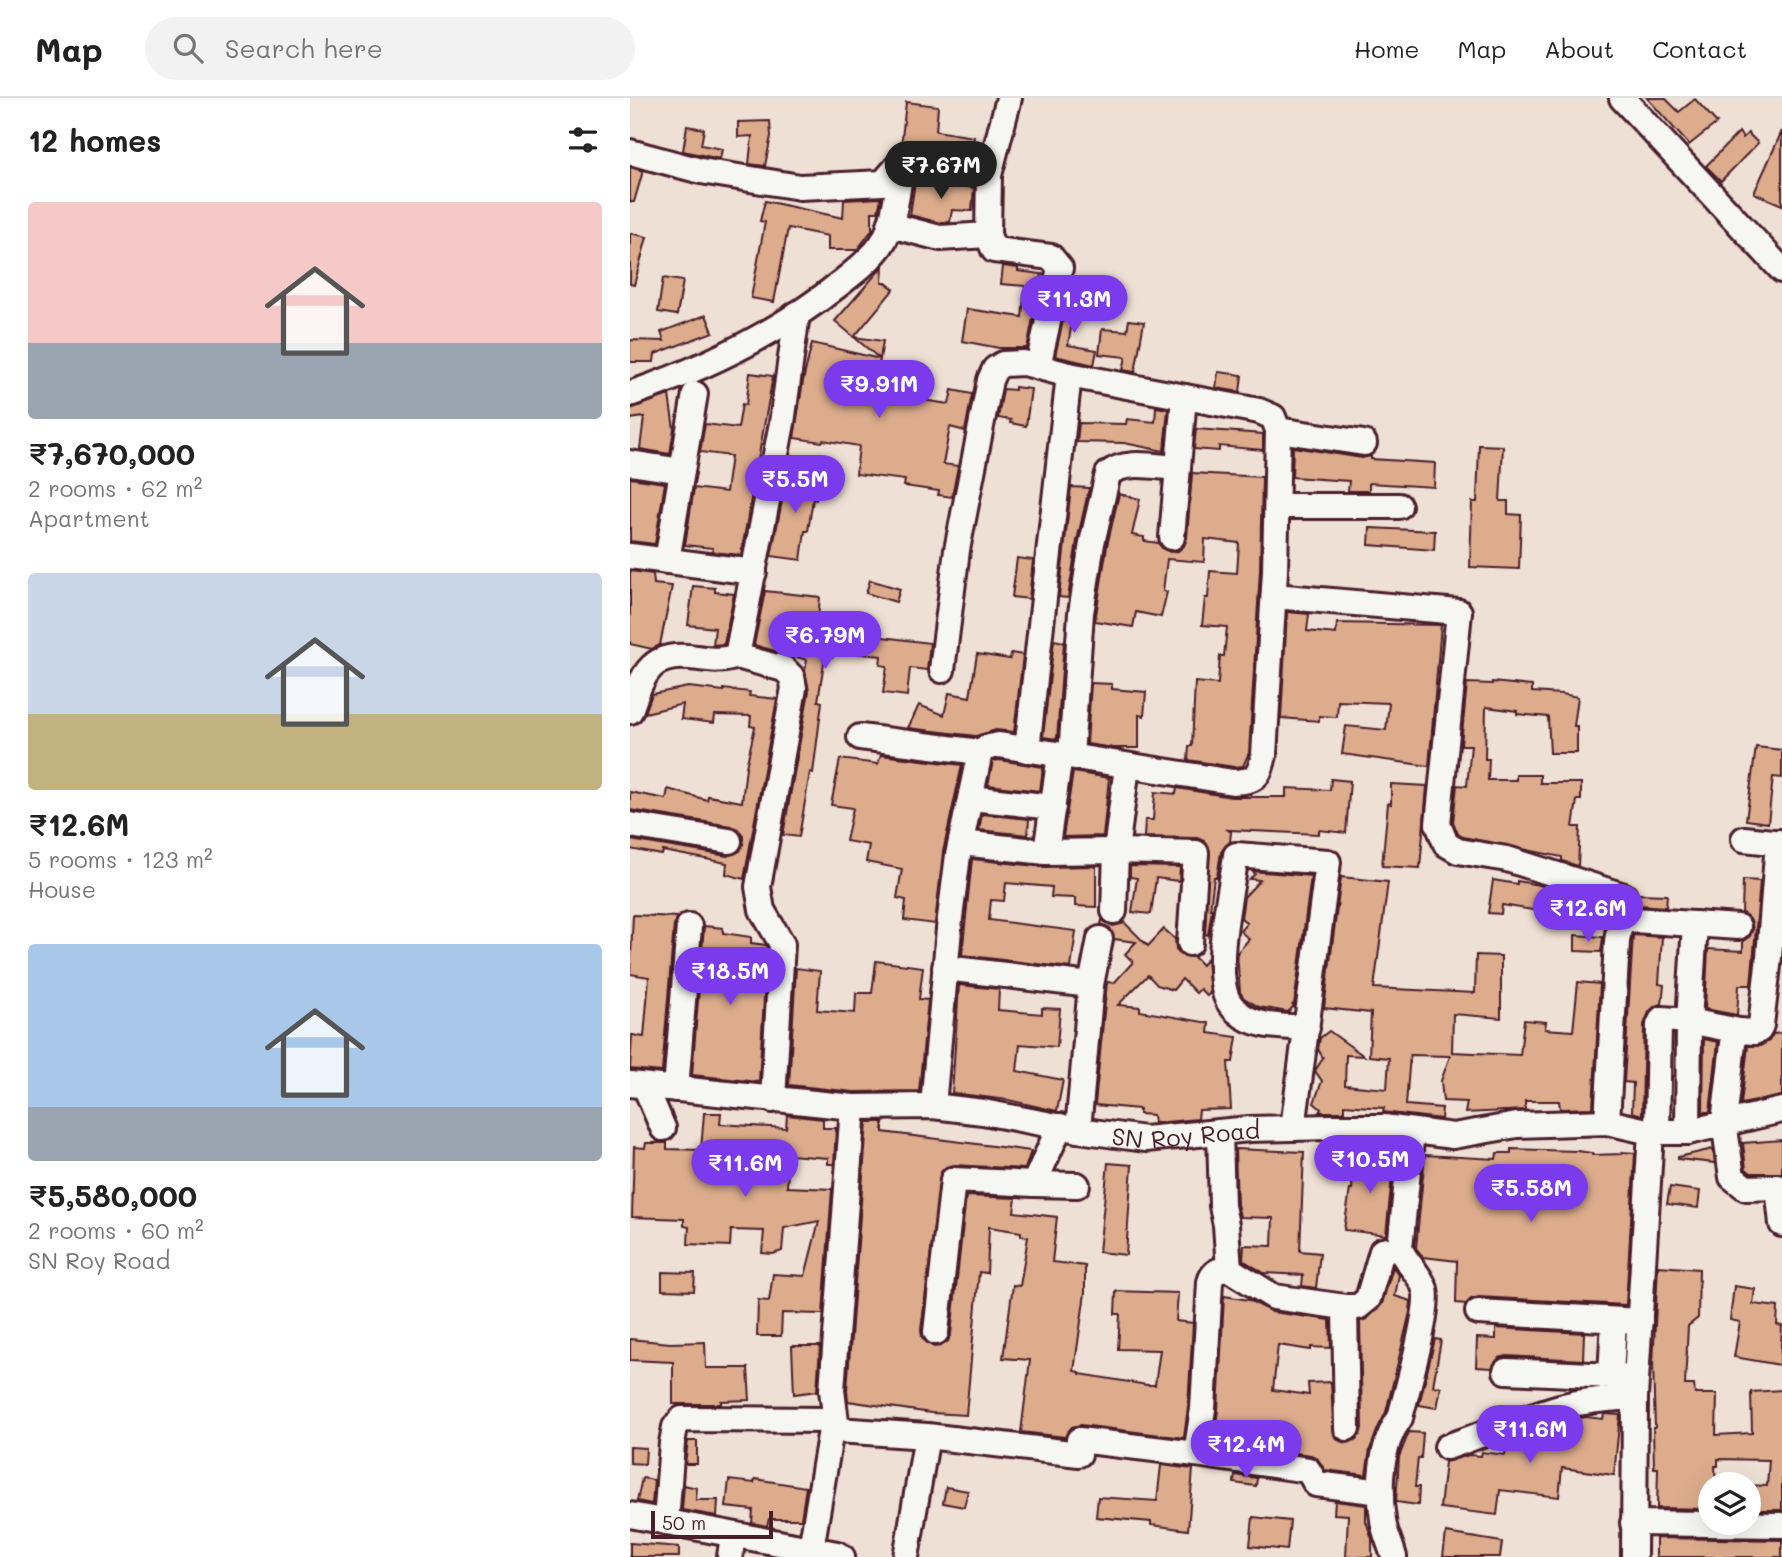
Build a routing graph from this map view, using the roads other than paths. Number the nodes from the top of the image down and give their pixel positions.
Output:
1 (1009, 98) edge
2 (1622, 98) edge
3 (630, 152) edge
4 (902, 162) junction
5 (989, 175) junction
6 (890, 225) junction
7 (988, 234) junction
8 (1782, 270) edge
9 (797, 314) junction
10 (1038, 366) junction
11 (1069, 375) junction
12 (630, 394) edge
13 (695, 394) dead end
14 (1184, 397) junction
15 (1279, 430) junction
16 (1364, 443) dead end
17 (630, 463) edge
18 (1178, 468) junction
19 (682, 471) junction
20 (1277, 506) junction
21 (1399, 506) dead end
22 (1172, 537) dead end
23 (630, 556) edge
24 (667, 561) junction
25 (754, 572) junction
26 (1274, 596) junction
27 (737, 656) junction
28 (942, 670) dead end
29 (630, 711) edge
30 (860, 737) dead end
31 (1027, 750) junction
32 (980, 752) junction
33 (1065, 756) junction
34 (1127, 766) junction
35 (971, 798) junction
36 (1053, 807) junction
37 (630, 825) edge
38 (1744, 839) dead end
39 (729, 841) dead end
40 (961, 842) junction
41 (1780, 842) edge
42 (1116, 851) junction
43 (1046, 852) junction
44 (1114, 911) dead end
45 (1619, 919) junction
46 (1695, 924) junction
47 (689, 926) dead end
48 (1738, 927) dead end
49 (1100, 939) dead end
50 (1190, 943) dead end
51 (945, 968) junction
52 (1091, 985) junction
53 (1689, 1020) junction
54 (1307, 1028) junction
55 (1739, 1031) junction
56 (637, 1085) edge
57 (676, 1089) junction
58 (773, 1100) junction
59 (933, 1105) junction
60 (853, 1107) junction
61 (1782, 1110) edge
62 (1607, 1122) junction
63 (1724, 1122) junction
64 (663, 1128) dead end
65 (1069, 1128) junction
66 (1293, 1128) junction
67 (1412, 1131) junction
68 (1654, 1132) junction
69 (1688, 1132) junction
70 (1220, 1133) junction
71 (1034, 1184) junction
72 (1077, 1185) dead end
73 (1782, 1224) edge
74 (1399, 1248) junction
75 (1229, 1269) junction
76 (1345, 1307) junction
77 (1478, 1312) dead end
78 (1614, 1320) junction
79 (1640, 1321) junction
80 (936, 1332) dead end
81 (1506, 1371) dead end
82 (1611, 1376) junction
83 (1636, 1387) junction
84 (834, 1414) junction
85 (1347, 1428) dead end
86 (927, 1436) junction
87 (1447, 1447) dead end
88 (1196, 1454) junction
89 (1382, 1492) junction
90 (630, 1515) edge
91 (666, 1522) junction
92 (1633, 1523) junction
93 (1782, 1525) edge
94 (732, 1546) edge
95 (811, 1549) junction
96 (842, 1557) edge
97 (906, 1557) edge
98 (1394, 1557) edge
99 (1634, 1557) edge

1 - 5 street
2 - 8 street
3 - 4 street
4 - 5 street
4 - 6 street
5 - 7 street
6 - 7 street
6 - 9 street
7 - 10 street
9 - 12 street
9 - 25 street
10 - 11 street
10 - 28 street
11 - 14 street
11 - 31 street
13 - 19 street
14 - 15 street
14 - 18 street
15 - 16 street
15 - 20 street
17 - 19 street
18 - 22 street
18 - 33 street
19 - 24 street
20 - 21 street
20 - 26 street
23 - 24 street
24 - 25 street
25 - 27 street
26 - 34 street
26 - 45 street
27 - 29 street
27 - 58 street
30 - 32 street
31 - 32 street
31 - 33 street
32 - 35 street
33 - 34 street
33 - 36 street
34 - 42 street
35 - 36 street
35 - 40 street
36 - 43 street
37 - 39 street
38 - 41 street
40 - 43 street
40 - 51 street
41 - 55 street
42 - 43 street
42 - 44 street
42 - 50 street
45 - 46 street
45 - 62 street
46 - 48 street
46 - 53 street
47 - 57 street
49 - 52 street
51 - 52 street
51 - 59 street
52 - 65 street
53 - 55 street
53 - 68 street
53 - 69 street
54 - 54 street
54 - 66 street
55 - 63 street
56 - 57 street, SN Roy Road
56 - 64 street
57 - 58 street, SN Roy Road
58 - 60 street, SN Roy Road
59 - 60 street, SN Roy Road
59 - 65 street, SN Roy Road
60 - 84 street
61 - 63 street, SN Roy Road
62 - 67 street, SN Roy Road
62 - 68 street, SN Roy Road
63 - 69 street, SN Roy Road
63 - 73 street
65 - 70 street, SN Roy Road
65 - 71 street
66 - 67 street, SN Roy Road
66 - 70 street, SN Roy Road
67 - 74 street
68 - 69 street, SN Roy Road
68 - 79 street
70 - 75 street
71 - 72 street
71 - 80 street
74 - 76 street
74 - 89 street
75 - 76 street
75 - 88 street
76 - 85 street
77 - 78 street
78 - 79 street
78 - 82 street
79 - 83 street
81 - 82 street
82 - 83 street
83 - 87 street
83 - 92 street
84 - 86 street
84 - 91 street
84 - 95 street
86 - 88 street
86 - 97 street
88 - 89 street
89 - 98 street
90 - 91 street
91 - 94 street
92 - 93 street
92 - 99 street
94 - 95 street
95 - 96 street

